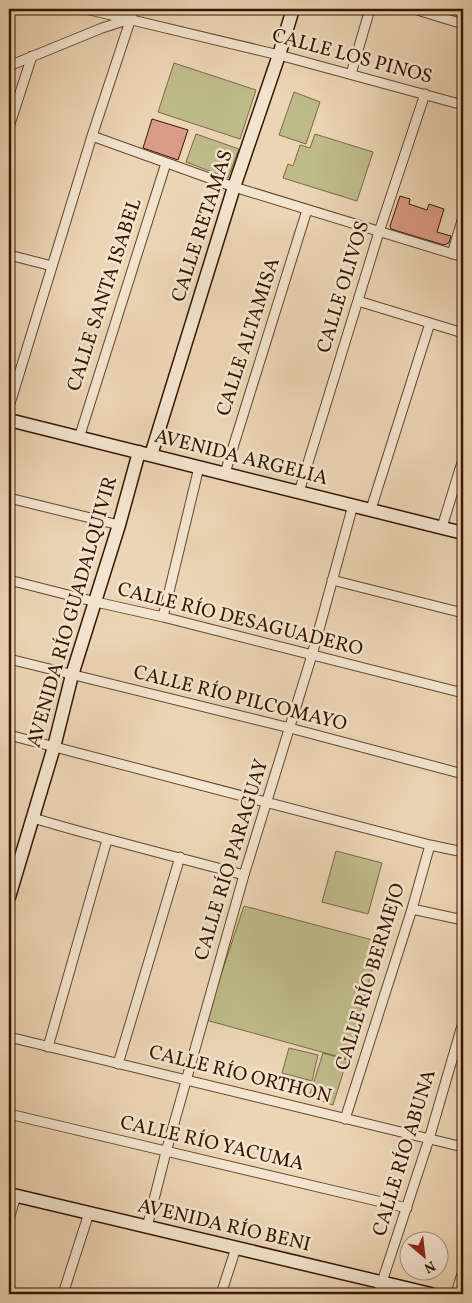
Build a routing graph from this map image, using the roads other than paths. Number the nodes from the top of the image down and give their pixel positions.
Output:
1 (86, 9) edge
2 (134, 9) edge
3 (293, 9) edge
4 (370, 9) edge
5 (414, 9) edge
6 (131, 19) junction
7 (463, 24) edge
8 (279, 55) junction
9 (32, 56) junction
10 (9, 66) edge
11 (351, 74) junction
12 (425, 94) junction
13 (463, 105) edge
14 (9, 127) edge
15 (92, 136) junction
16 (166, 163) junction
17 (234, 187) junction
18 (307, 210) junction
19 (463, 217) edge
20 (380, 232) junction
21 (452, 254) junction
22 (9, 255) edge
23 (463, 257) edge
24 (52, 266) junction
25 (358, 301) junction
26 (430, 324) junction
27 (463, 333) edge
28 (9, 407) edge
29 (9, 420) edge
30 (79, 438) junction
31 (145, 454) junction
32 (463, 459) edge
33 (199, 467) junction
34 (225, 473) junction
35 (299, 492) junction
36 (9, 498) edge
37 (352, 505) junction
38 (370, 509) junction
39 (120, 525) junction
40 (442, 527) junction
41 (463, 532) edge
42 (9, 580) edge
43 (332, 580) junction
44 (96, 602) junction
45 (463, 613) edge
46 (163, 617) junction
47 (312, 655) junction
48 (9, 659) edge
49 (72, 675) junction
50 (463, 693) edge
51 (290, 728) junction
52 (9, 735) edge
53 (54, 747) junction
54 (463, 774) edge
55 (267, 801) junction
56 (33, 818) junction
57 (107, 840) junction
58 (430, 845) junction
59 (463, 852) edge
60 (180, 857) junction
61 (244, 875) junction
62 (9, 897) edge
63 (412, 909) junction
64 (463, 920) edge
65 (463, 1022) edge
66 (9, 1037) edge
67 (48, 1047) junction
68 (118, 1064) junction
69 (186, 1080) junction
70 (9, 1114) edge
71 (345, 1118) junction
72 (430, 1139) junction
73 (463, 1147) edge
74 (166, 1152) junction
75 (12, 1195) edge
76 (407, 1208) junction
77 (89, 1213) junction
78 (9, 1220) edge
79 (147, 1227) junction
80 (236, 1248) junction
81 (463, 1270) edge
82 (380, 1288) edge
83 (63, 1294) edge
84 (221, 1294) edge
85 (431, 1294) edge
86 (456, 1294) edge

1 - 6 street, CALLE LOS PINOS
2 - 6 street
3 - 8 street, CALLE RETAMAS
4 - 11 street
5 - 7 street
6 - 8 street, CALLE LOS PINOS
6 - 9 street
6 - 15 street
8 - 11 street, CALLE LOS PINOS
8 - 17 street, CALLE RETAMAS
9 - 10 street
9 - 14 street
11 - 12 street, CALLE LOS PINOS
12 - 13 street, CALLE LOS PINOS
12 - 20 street, CALLE OLIVOS
15 - 16 street
15 - 24 street
16 - 17 street
16 - 30 street, CALLE SANTA ISABEL
17 - 18 street
17 - 31 street, CALLE RETAMAS
18 - 20 street
18 - 34 street, CALLE ALTAMISA
19 - 21 street
20 - 21 street
20 - 25 street, CALLE OLIVOS
21 - 23 street
22 - 24 street
24 - 28 street
25 - 26 street
25 - 35 street, CALLE OLIVOS
26 - 27 street
26 - 38 street
29 - 30 street, AVENIDA ARGELIA
30 - 31 street, AVENIDA ARGELIA
31 - 33 street, AVENIDA ARGELIA
31 - 39 street, AVENIDA RÍO GUADALQUIVIR
32 - 40 street
33 - 34 street, AVENIDA ARGELIA
33 - 46 street
34 - 35 street, AVENIDA ARGELIA
35 - 37 street, AVENIDA ARGELIA
36 - 39 street
37 - 38 street, AVENIDA ARGELIA
37 - 43 street, CALLE RÍO PARAGUAY
38 - 40 street, AVENIDA ARGELIA
39 - 44 street, AVENIDA RÍO GUADALQUIVIR
40 - 41 street, AVENIDA ARGELIA
42 - 44 street, CALLE RÍO DESAGUADERO
43 - 45 street
43 - 47 street, CALLE RÍO PARAGUAY
44 - 46 street, CALLE RÍO DESAGUADERO
44 - 49 street, AVENIDA RÍO GUADALQUIVIR
46 - 47 street, CALLE RÍO DESAGUADERO
47 - 50 street, CALLE RÍO DESAGUADERO
47 - 51 street, CALLE RÍO PARAGUAY
48 - 49 street, CALLE RÍO PILCOMAYO
49 - 51 street, CALLE RÍO PILCOMAYO
49 - 53 street, AVENIDA RÍO GUADALQUIVIR
51 - 54 street, CALLE RÍO PILCOMAYO
51 - 55 street, CALLE RÍO PARAGUAY
52 - 53 street
53 - 55 street
53 - 56 street, AVENIDA RÍO GUADALQUIVIR
55 - 58 street
55 - 61 street, CALLE RÍO PARAGUAY
56 - 57 street
56 - 62 street, AVENIDA RÍO GUADALQUIVIR
57 - 60 street
57 - 67 street
58 - 59 street
58 - 63 street, CALLE RÍO BERMEJO
60 - 61 street
60 - 68 street
61 - 69 street, CALLE RÍO PARAGUAY
63 - 64 street
63 - 71 street, CALLE RÍO BERMEJO
65 - 72 street, CALLE RÍO ABUNA
66 - 67 street, CALLE RÍO ORTHON
67 - 68 street, CALLE RÍO ORTHON
68 - 69 street, CALLE RÍO ORTHON
69 - 71 street, CALLE RÍO ORTHON
69 - 74 street, CALLE RÍO PARAGUAY
70 - 74 street, CALLE RÍO YACUMA
71 - 72 street, CALLE RÍO ORTHON
72 - 73 street, CALLE RÍO ORTHON
72 - 76 street, CALLE RÍO ABUNA
74 - 76 street, CALLE RÍO YACUMA
74 - 79 street, CALLE RÍO PARAGUAY
75 - 77 street, AVENIDA RÍO BENI
75 - 78 street
76 - 82 street, CALLE RÍO ABUNA
77 - 79 street, AVENIDA RÍO BENI
77 - 83 street
79 - 80 street, AVENIDA RÍO BENI
80 - 82 street, AVENIDA RÍO BENI
80 - 84 street
81 - 86 street
82 - 85 street, AVENIDA RÍO BENI

